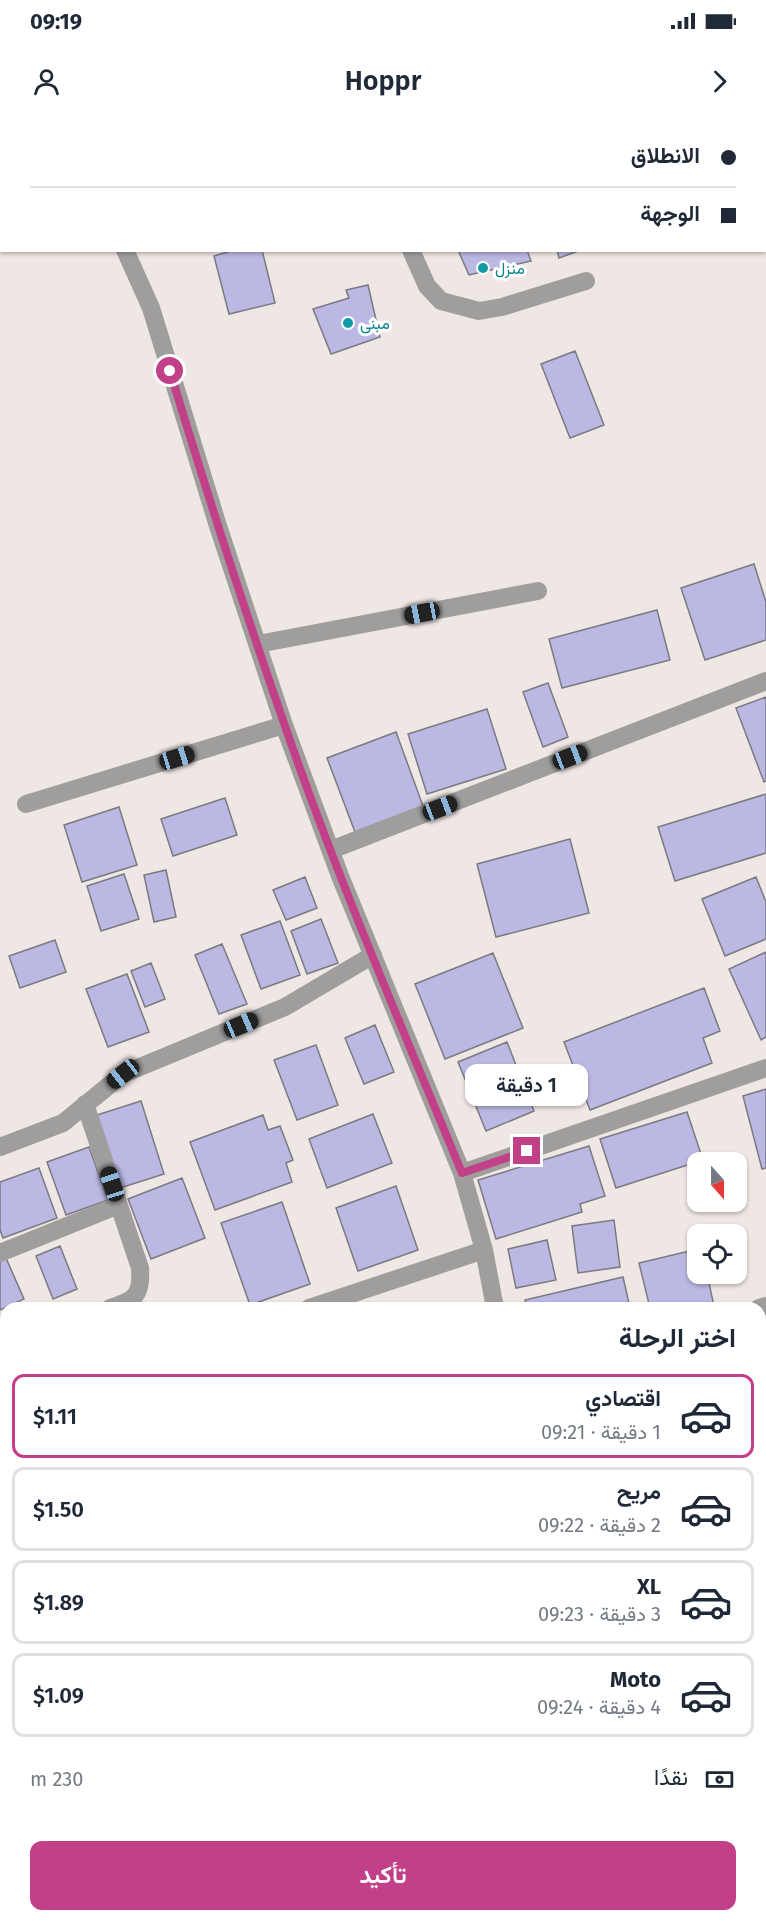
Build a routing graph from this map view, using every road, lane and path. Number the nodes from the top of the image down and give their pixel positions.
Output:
1 (126, 252) edge
2 (412, 252) edge
3 (586, 281) dead end
4 (538, 591) dead end
5 (258, 644) junction
6 (766, 681) edge
7 (284, 725) junction
8 (27, 804) dead end
9 (331, 850) junction
10 (373, 955) junction
11 (766, 1068) edge
12 (85, 1104) junction
13 (0, 1148) edge
14 (462, 1173) junction
15 (119, 1204) junction
16 (484, 1250) junction
17 (0, 1253) edge
18 (127, 1302) edge
19 (327, 1302) edge
20 (494, 1302) edge

1 - 5 street
2 - 3 street
4 - 5 street
5 - 7 street
6 - 9 street
7 - 8 street
7 - 9 street
9 - 10 street
10 - 12 street
10 - 14 street
11 - 14 street
12 - 13 street
12 - 15 street
14 - 16 street
15 - 17 street
15 - 18 street
16 - 19 street
16 - 20 street

